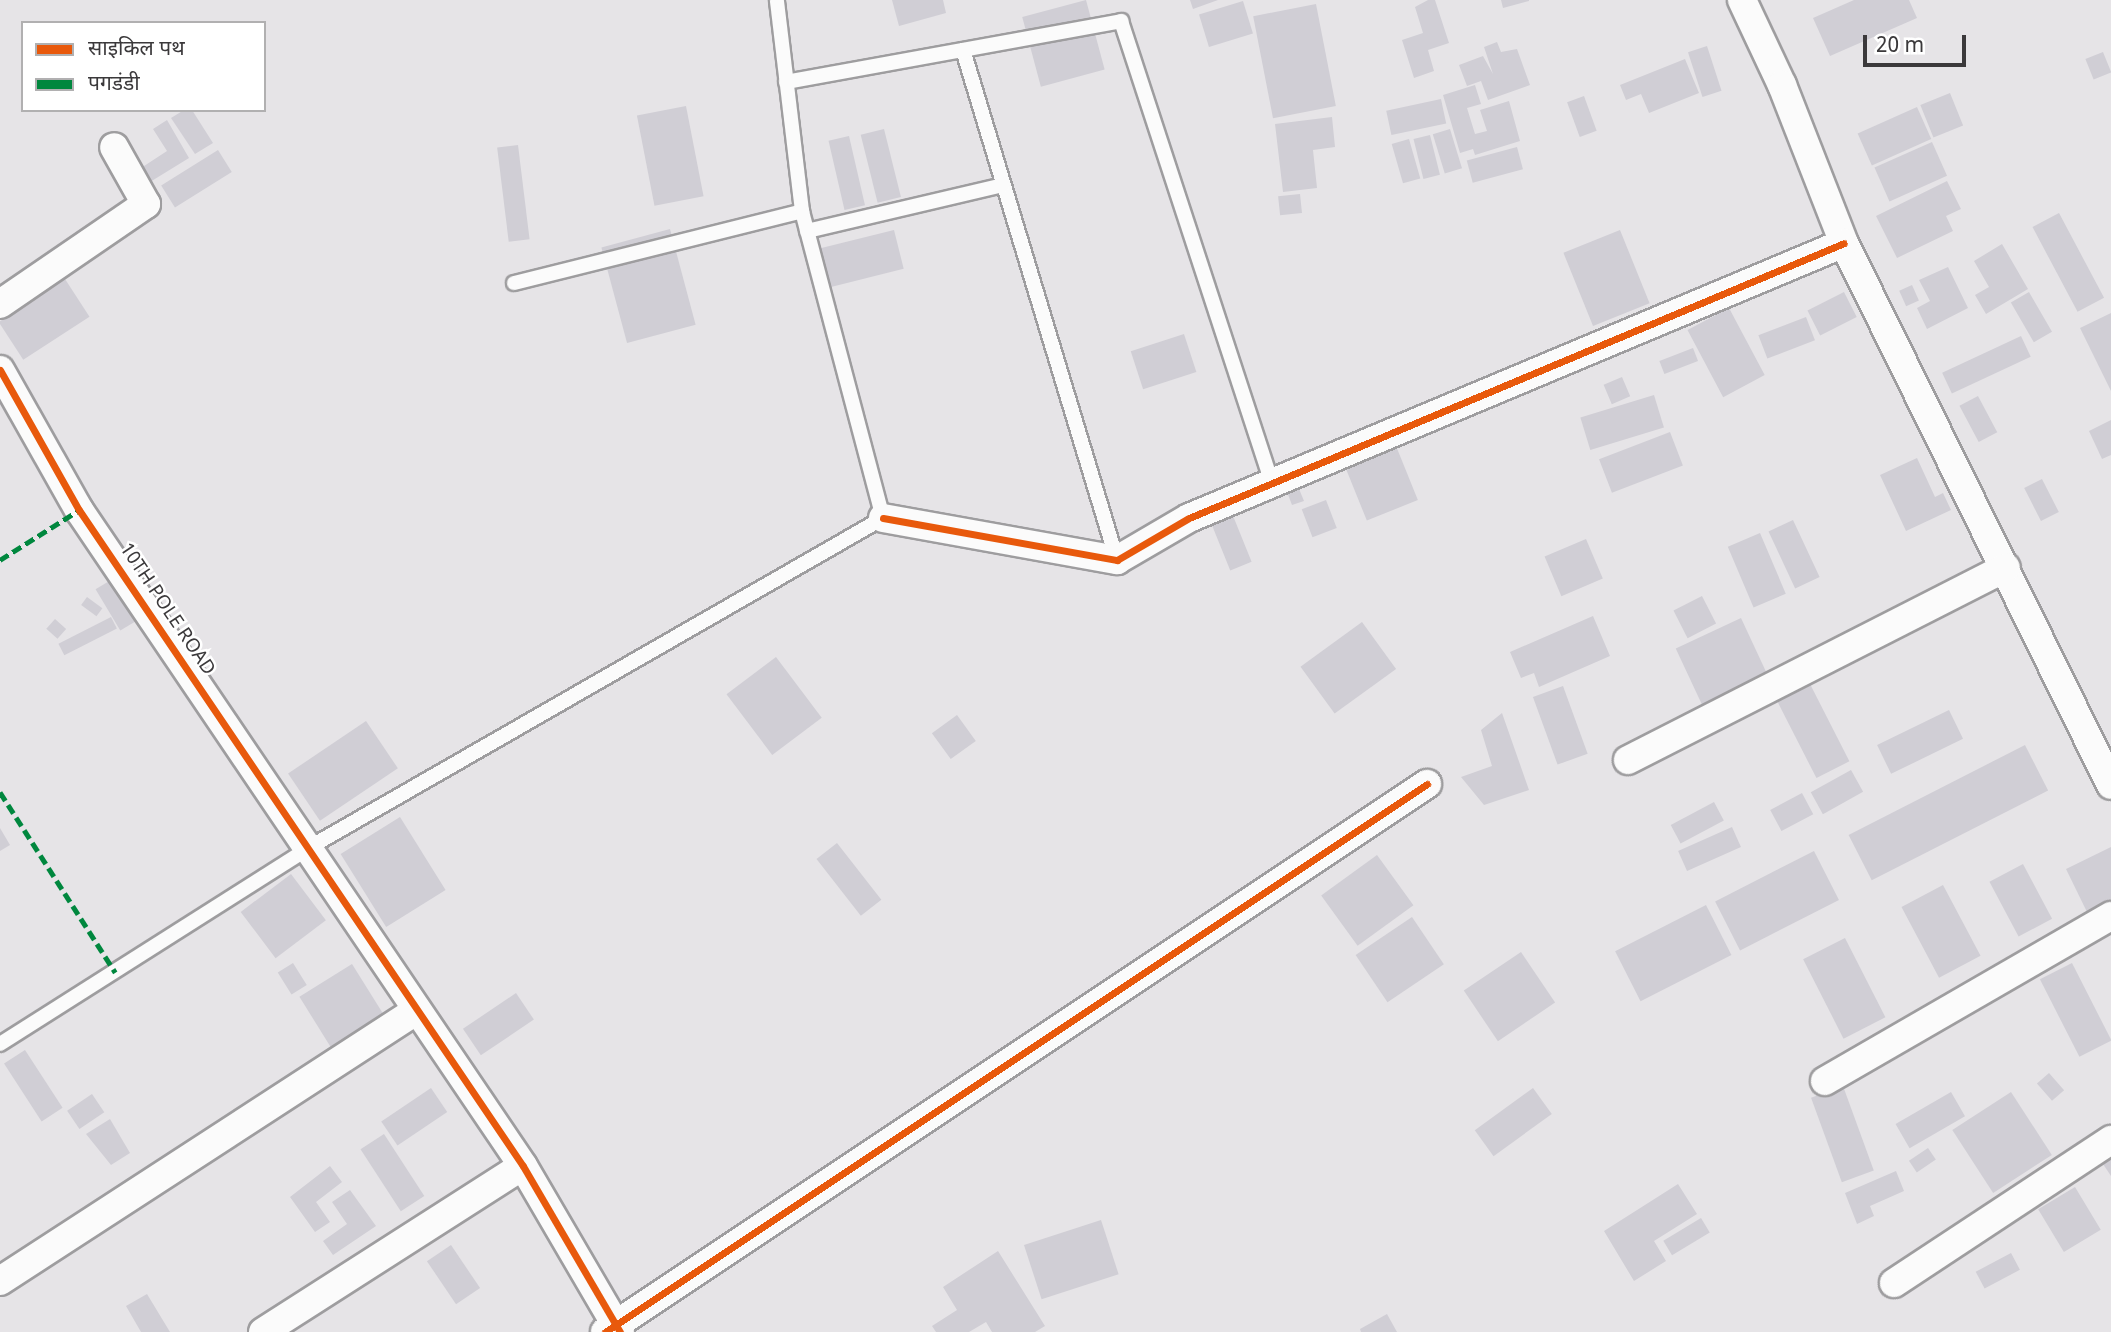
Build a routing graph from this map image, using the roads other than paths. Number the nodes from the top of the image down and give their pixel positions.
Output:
1 (777, 0) edge
2 (1742, 0) edge
3 (962, 50) junction
4 (786, 82) junction
5 (114, 147) dead end
6 (1003, 185) junction
7 (802, 211) junction
8 (807, 231) junction
9 (1844, 243) junction
10 (514, 283) dead end
11 (0, 304) edge
12 (0, 370) edge
13 (1272, 484) junction
14 (883, 518) junction
15 (1116, 560) junction
16 (2006, 567) junction
17 (1628, 760) dead end
18 (1427, 784) dead end
19 (2111, 785) edge
20 (310, 847) junction
21 (2111, 916) edge
22 (417, 1010) junction
23 (0, 1044) edge
24 (1825, 1081) dead end
25 (2111, 1140) edge
26 (523, 1166) junction
27 (0, 1281) edge
28 (1894, 1283) dead end
29 (613, 1330) edge
30 (263, 1332) edge

1 - 4 lane
2 - 9 street
3 - 4 lane
3 - 6 lane
3 - 13 lane
4 - 7 lane
5 - 11 street
6 - 8 lane
6 - 15 lane
7 - 8 lane
7 - 10 lane
8 - 14 lane
9 - 13 street
9 - 16 street
12 - 20 street, 10TH POLE ROAD
13 - 15 street
14 - 15 street
14 - 20 lane
16 - 17 street
16 - 19 street
18 - 29 street
20 - 22 street, 10TH POLE ROAD
20 - 23 lane
21 - 24 street
22 - 26 street, 10TH POLE ROAD
22 - 27 street
25 - 28 street
26 - 29 street, 10TH POLE ROAD
26 - 30 street

